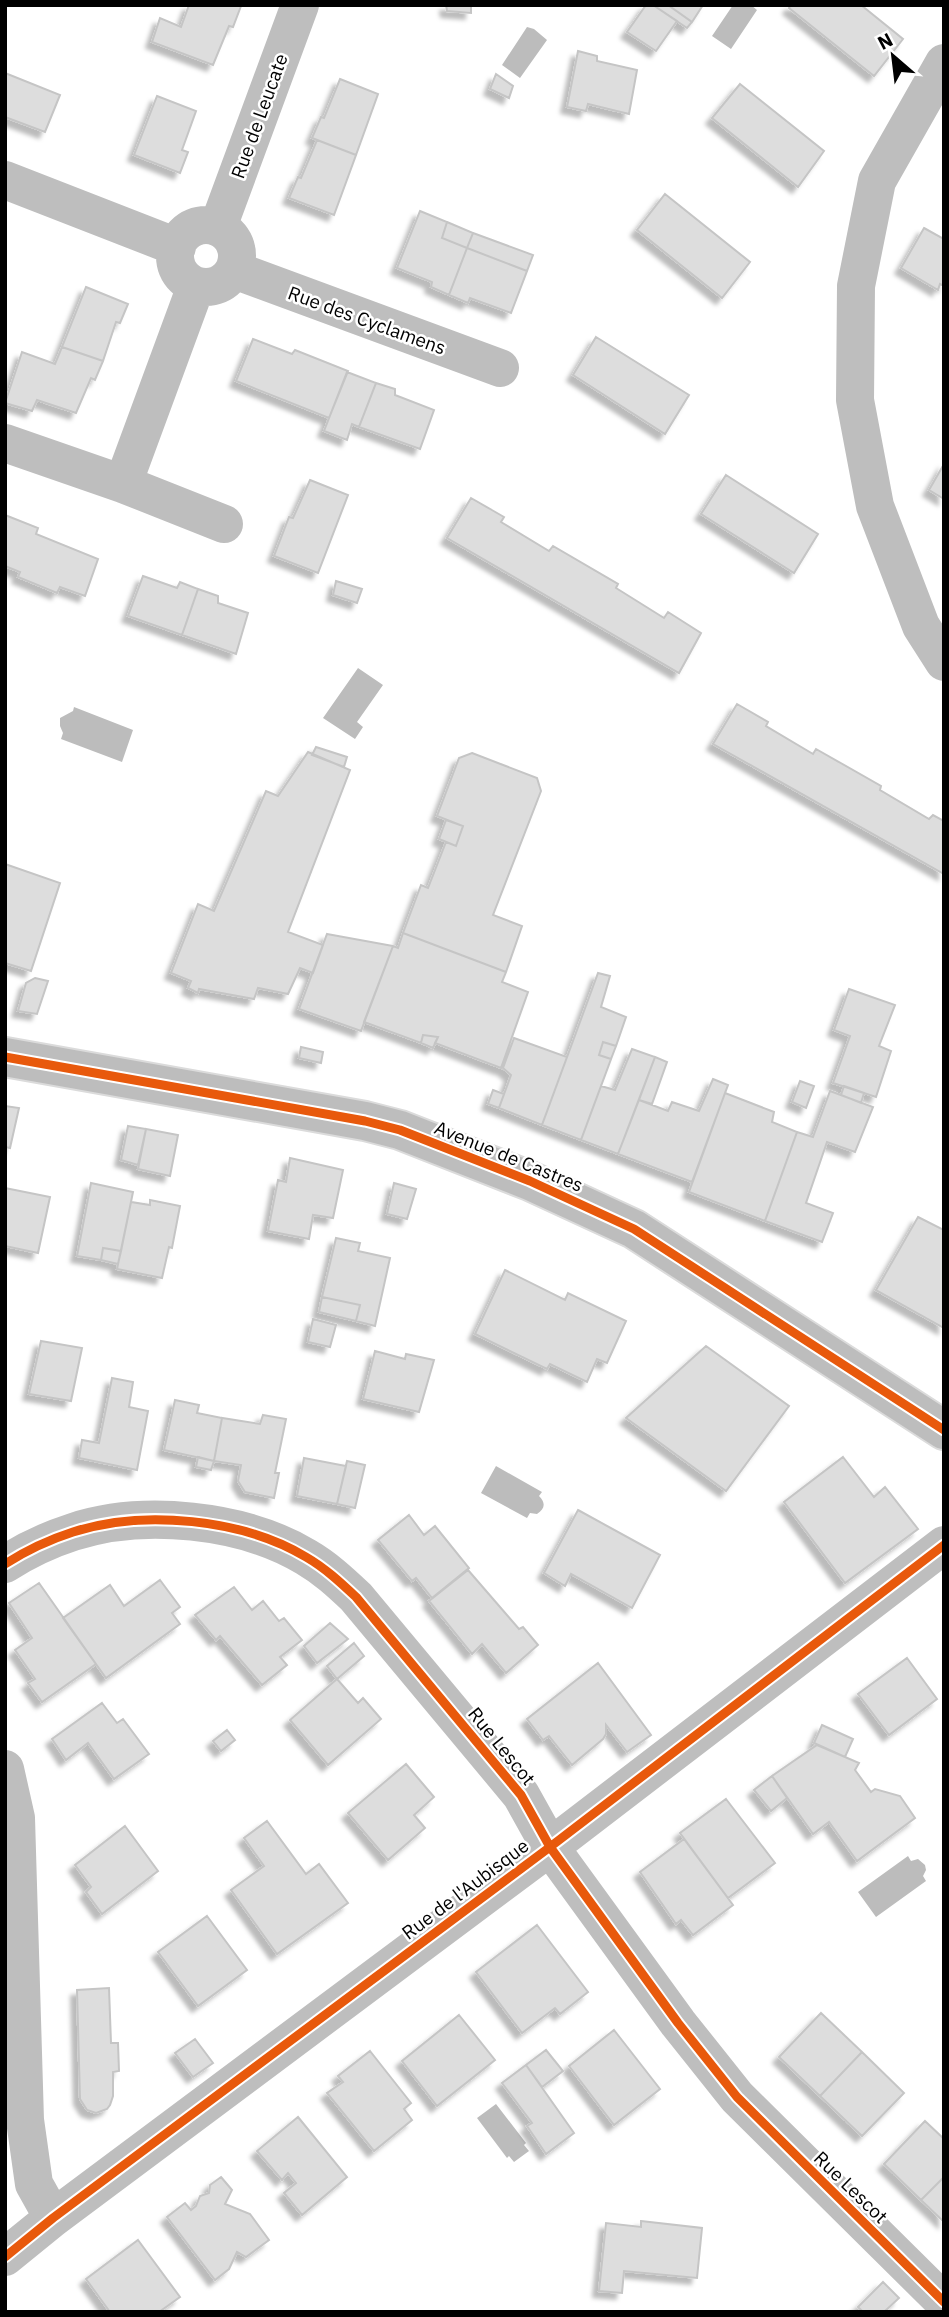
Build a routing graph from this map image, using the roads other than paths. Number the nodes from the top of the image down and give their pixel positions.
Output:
1 (300, 5) edge
2 (944, 62) edge
3 (5, 180) edge
4 (218, 227) junction
5 (177, 247) junction
6 (234, 271) junction
7 (196, 286) junction
8 (500, 368) dead end
9 (5, 443) edge
10 (123, 484) junction
11 (224, 524) dead end
12 (944, 662) edge
13 (5, 1058) edge
14 (944, 1430) edge
15 (944, 1545) edge
16 (5, 1564) edge
17 (5, 1769) edge
18 (550, 1847) junction
19 (53, 2218) junction
20 (5, 2257) edge
21 (944, 2302) edge

1 - 4 street, Rue de Leucate
2 - 12 street
3 - 5 street
4 - 5 street
4 - 6 street
5 - 7 street
6 - 7 street
6 - 8 street, Rue des Cyclamens
7 - 10 street
9 - 10 street
10 - 11 street
13 - 14 main road, Avenue de Castres
15 - 18 street, Rue de l'Aubisque
16 - 18 street, Rue Lescot
17 - 19 street
18 - 19 street, Rue de l'Aubisque
18 - 21 street, Rue Lescot
19 - 20 street, Rue de l'Aubisque

